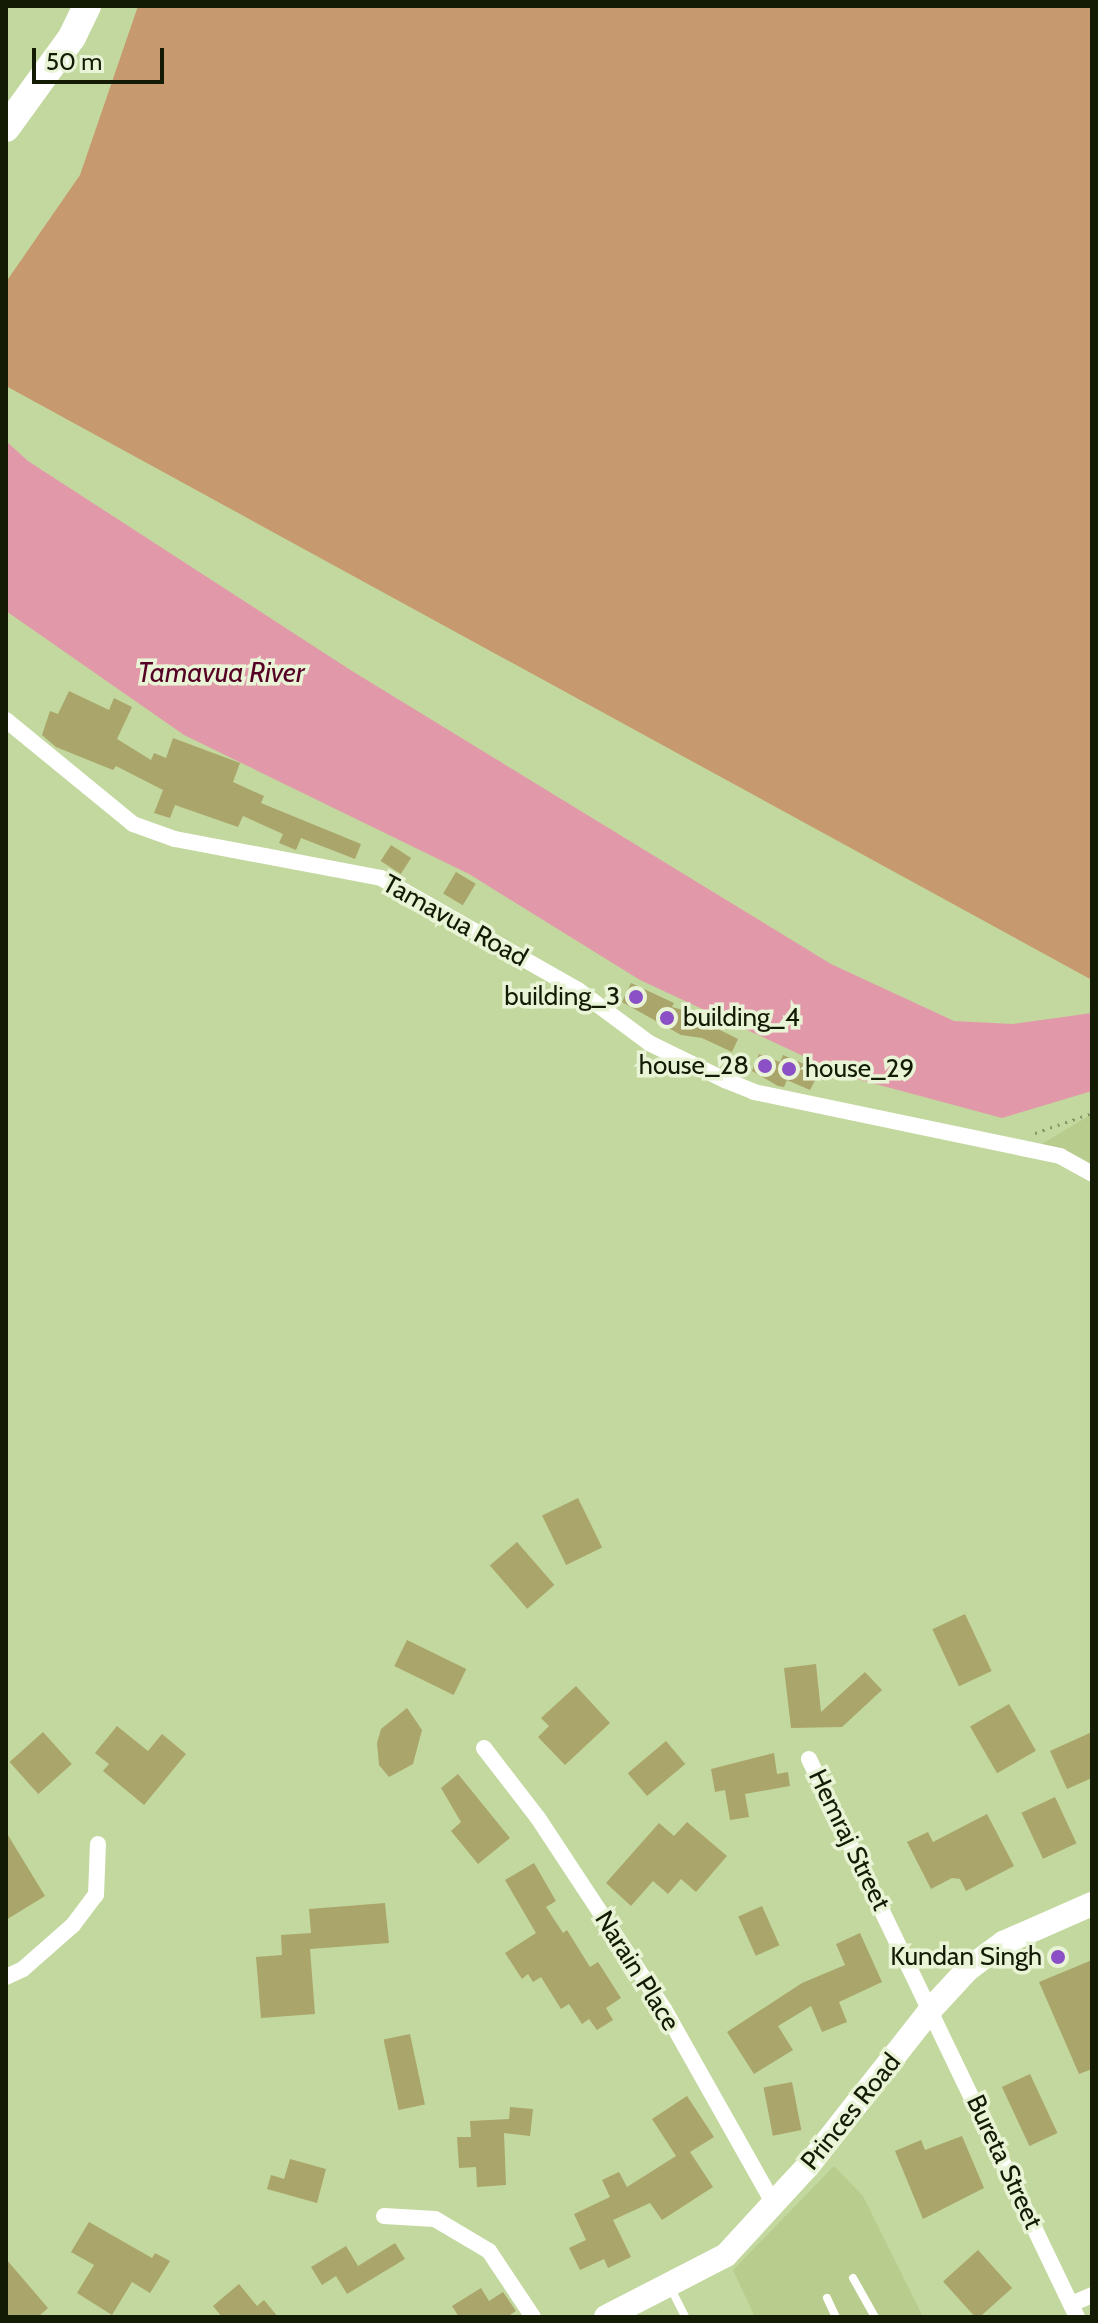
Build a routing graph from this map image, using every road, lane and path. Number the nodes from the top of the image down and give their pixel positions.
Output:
1 (87, 6) edge
2 (6, 128) edge
3 (6, 720) edge
4 (1092, 1113) edge
5 (1001, 1144) junction
6 (1092, 1174) edge
7 (484, 1748) dead end
8 (809, 1759) dead end
9 (98, 1844) dead end
10 (1092, 1904) edge
11 (6, 1977) edge
12 (932, 2008) junction
13 (774, 2204) junction
14 (384, 2216) dead end
15 (853, 2278) dead end
16 (670, 2286) junction
17 (1092, 2295) edge
18 (827, 2298) dead end
19 (1074, 2311) edge
20 (613, 2316) edge
21 (533, 2317) edge
22 (685, 2317) edge
23 (836, 2317) edge
24 (875, 2317) edge

1 - 2 highway
3 - 5 street, Tamavua Road
4 - 5 path
5 - 6 street, Tamavua Road
7 - 13 street, Narain Place
8 - 12 street, Hemraj Street
9 - 11 street
10 - 12 main road, Princes Road
12 - 13 main road, Princes Road
12 - 19 street, Bureta Street
13 - 16 main road, Princes Road
14 - 21 street
15 - 24 lane
16 - 20 main road, Princes Road
16 - 22 lane
17 - 19 street
18 - 23 lane

